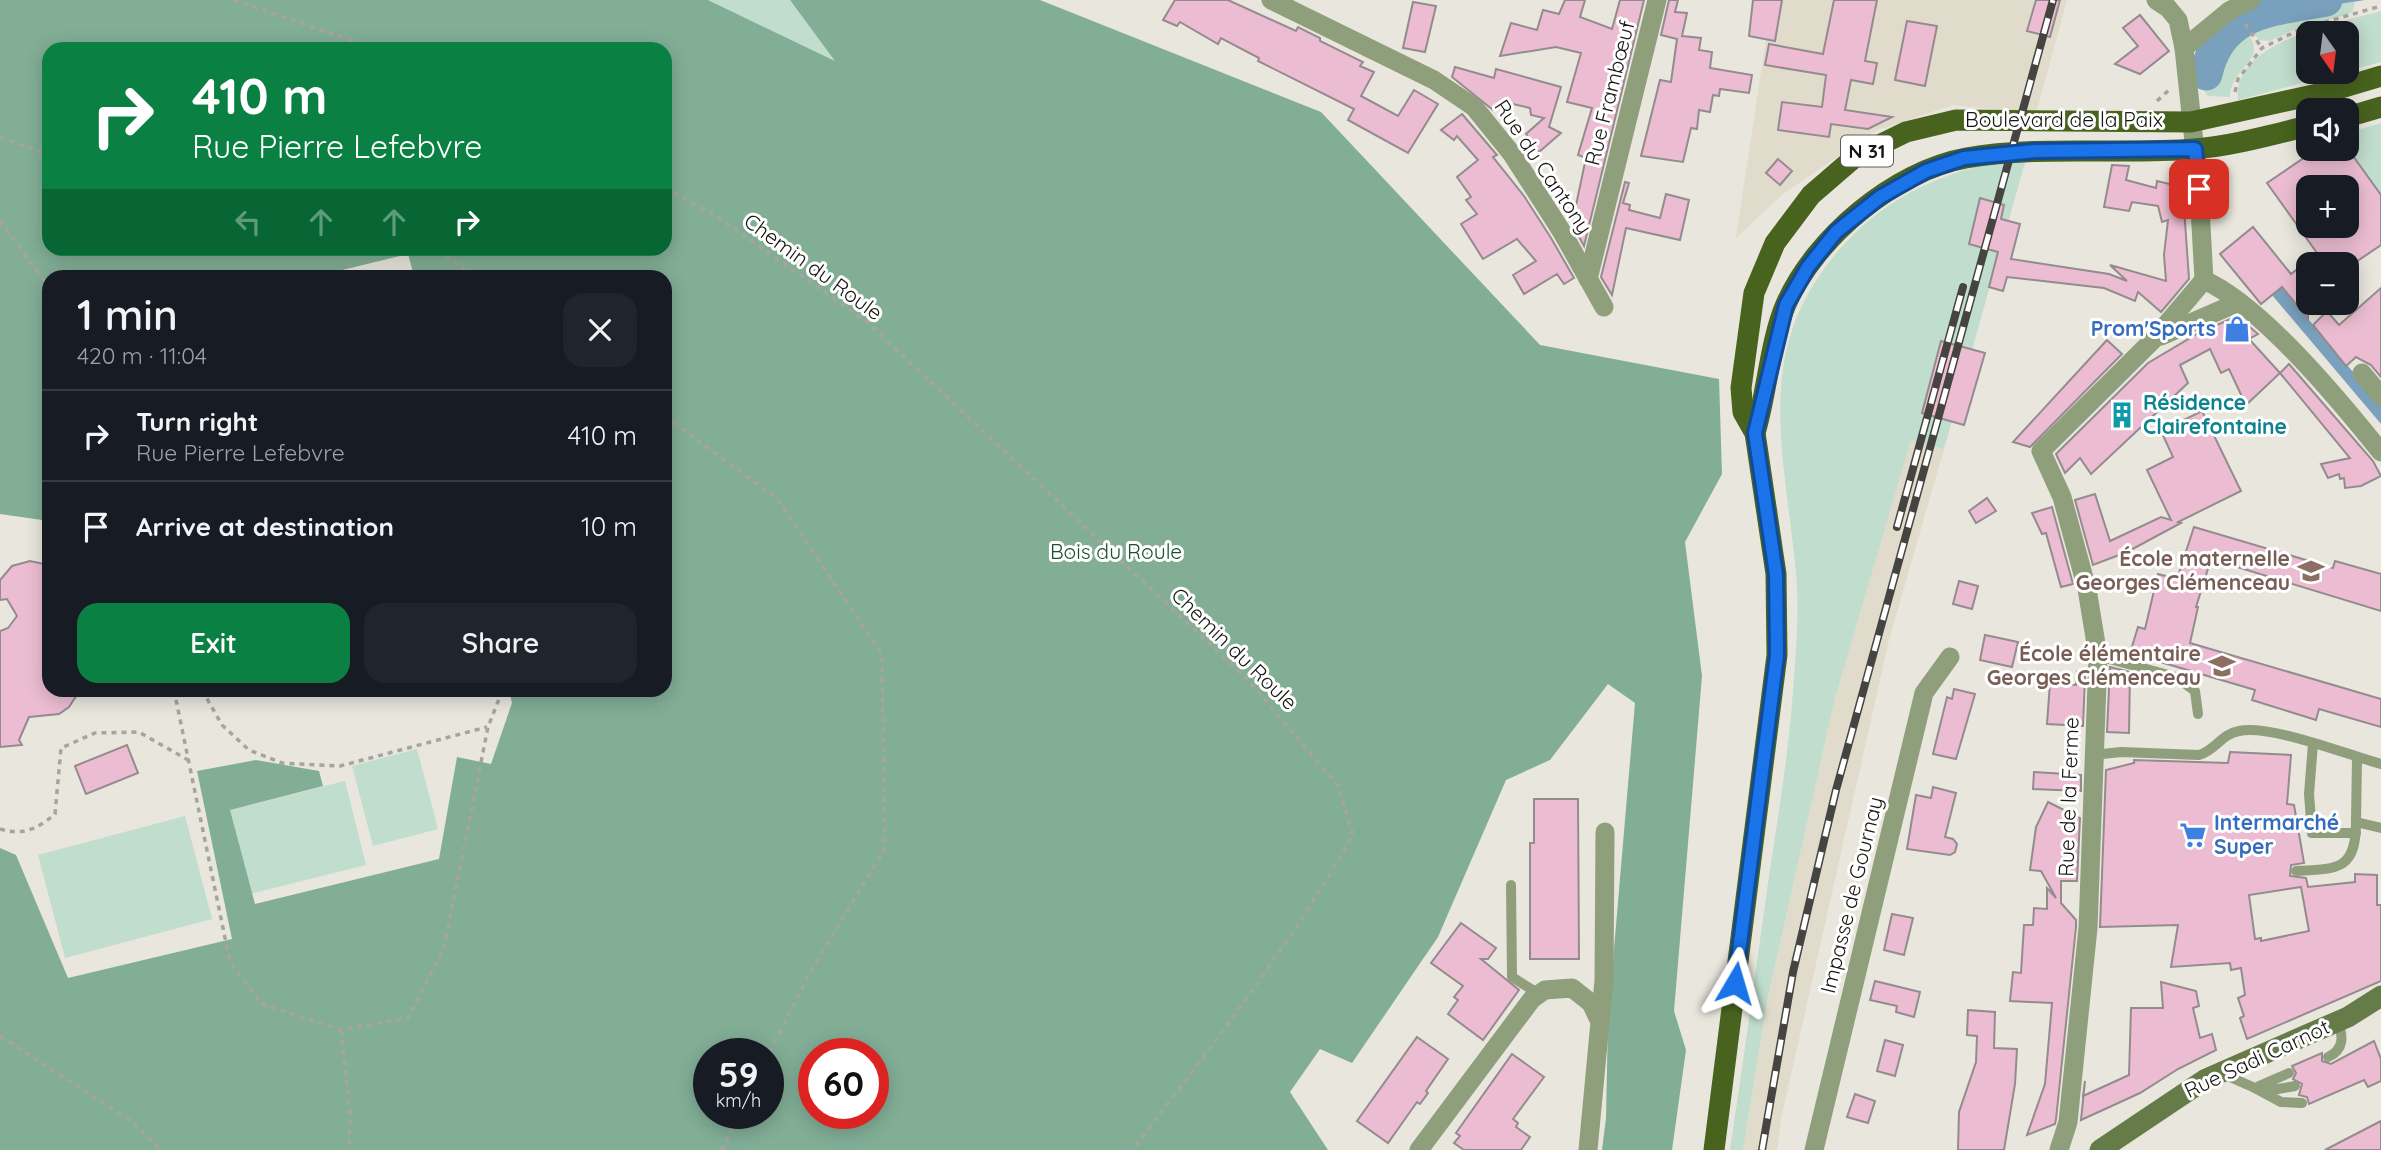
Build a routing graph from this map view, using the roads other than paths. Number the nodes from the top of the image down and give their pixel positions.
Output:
1 (1271, 0) edge
2 (1657, 0) edge
3 (2156, 0) edge
4 (2251, 0) edge
5 (2184, 48) junction
6 (2381, 76) edge
7 (2381, 107) edge
8 (2359, 113) edge
9 (2191, 122) junction
10 (2296, 128) edge
11 (2195, 149) junction
12 (1588, 279) junction
13 (2204, 280) junction
14 (2239, 302) junction
15 (1604, 307) dead end
16 (2154, 339) junction
17 (2362, 373) dead end
18 (2381, 396) edge
19 (1755, 433) junction
20 (2381, 452) edge
21 (2098, 656) junction
22 (1950, 657) dead end
23 (2198, 714) dead end
24 (2313, 744) junction
25 (2093, 755) junction
26 (2357, 758) junction
27 (2381, 764) edge
28 (2356, 828) junction
29 (2381, 828) edge
30 (1605, 832) dead end
31 (2296, 871) dead end
32 (1511, 885) dead end
33 (1539, 994) junction
34 (2381, 996) edge
35 (2381, 1009) edge
36 (2343, 1019) junction
37 (1600, 1022) junction
38 (2334, 1056) dead end
39 (2219, 1073) junction
40 (2290, 1073) dead end
41 (2255, 1088) junction
42 (1419, 1150) edge
43 (1588, 1150) edge
44 (1714, 1150) edge
45 (1814, 1150) edge
46 (2059, 1150) edge
47 (2100, 1150) edge

1 - 12 street, Rue du Cantony
2 - 12 street, Rue Frambœuf
3 - 5 street
4 - 5 street
5 - 9 street
6 - 9 main road, Boulevard de la Paix / N 31
7 - 8 main road
9 - 11 street
9 - 19 main road, Boulevard de la Paix / N 31
10 - 11 main road, Boulevard de la Paix / N 31
11 - 13 street
11 - 19 main road, Boulevard de la Paix / N 31
12 - 15 street, Rue du Cantony
13 - 14 street
13 - 16 street
14 - 16 street
14 - 20 street
16 - 21 street, Rue de la Ferme
17 - 18 street
19 - 44 main road, Boulevard de la Paix / N 31
21 - 23 lane
21 - 25 street, Rue de la Ferme
22 - 45 street, Impasse de Gournay
24 - 25 lane
24 - 26 lane
24 - 28 lane
25 - 46 street, Rue de la Ferme
26 - 27 lane
26 - 28 lane
28 - 29 lane
28 - 31 lane
30 - 37 street
32 - 33 lane
33 - 37 street
33 - 42 street
34 - 36 street, Rue Sadi Carnot
35 - 36 street
36 - 38 lane
36 - 39 street, Rue Sadi Carnot
37 - 43 street
39 - 41 lane
39 - 47 street, Rue Sadi Carnot
40 - 41 lane
41 - 41 lane

